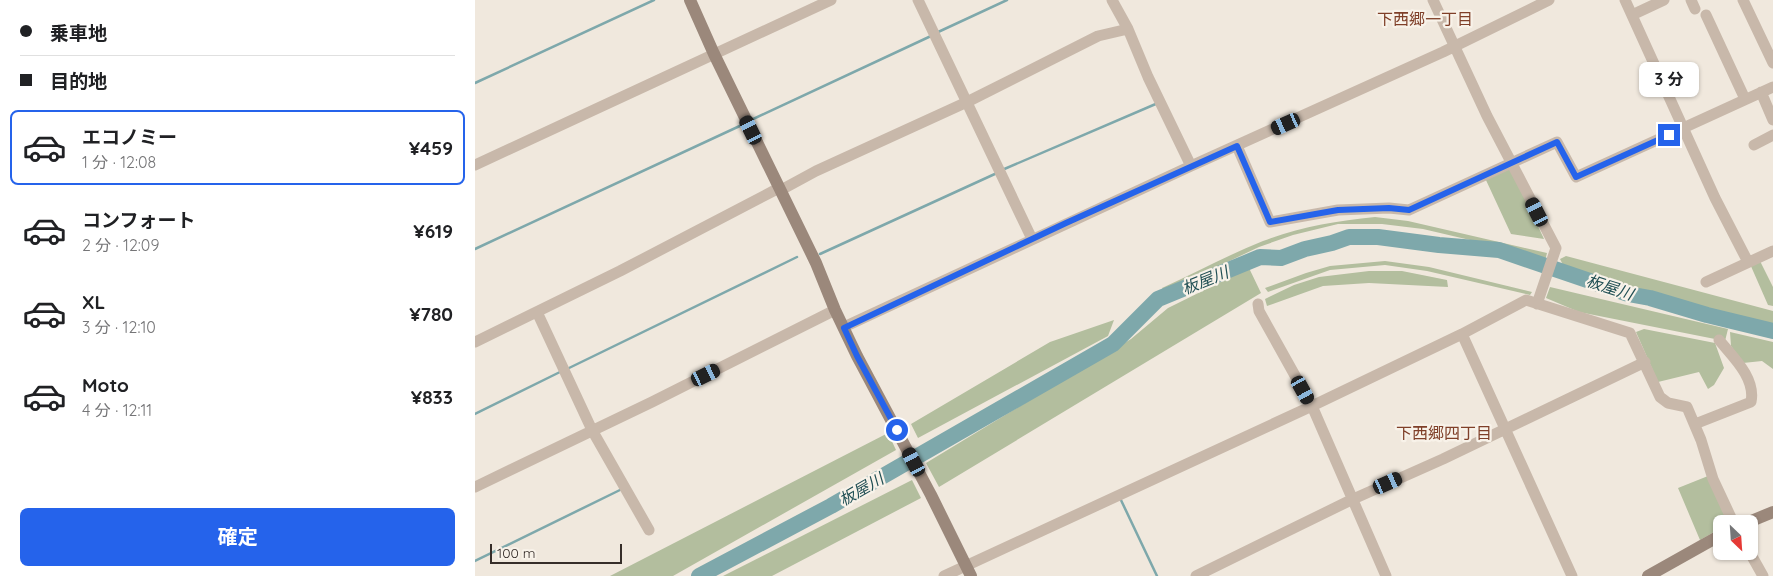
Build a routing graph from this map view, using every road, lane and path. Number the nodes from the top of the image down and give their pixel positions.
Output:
1 (690, 0) edge
2 (831, 0) edge
3 (918, 0) edge
4 (1112, 0) edge
5 (1433, 0) edge
6 (1549, 0) edge
7 (1625, 0) edge
8 (1665, 0) edge
9 (1743, 0) edge
10 (1632, 15) junction
11 (1706, 15) dead end
12 (1128, 29) junction
13 (1454, 46) junction
14 (714, 54) junction
15 (1773, 63) edge
16 (1773, 87) edge
17 (1761, 92) junction
18 (1745, 99) junction
19 (967, 102) junction
20 (1773, 120) edge
21 (1684, 128) junction
22 (1773, 136) edge
23 (1754, 145) dead end
24 (1237, 146) junction
25 (1511, 162) junction
26 (475, 165) edge
27 (1191, 166) junction
28 (780, 189) junction
29 (1033, 239) junction
30 (1773, 251) edge
31 (1748, 262) junction
32 (1706, 282) dead end
33 (1538, 300) junction
34 (1258, 304) dead end
35 (835, 310) junction
36 (537, 312) junction
37 (844, 328) junction
38 (1462, 334) junction
39 (1719, 340) dead end
40 (475, 342) edge
41 (1645, 362) junction
42 (1312, 406) junction
43 (1695, 424) junction
44 (1506, 429) junction
45 (592, 430) junction
46 (475, 487) edge
47 (1351, 500) junction
48 (1773, 512) edge
49 (1730, 515) edge
50 (1758, 518) edge
51 (649, 530) dead end
52 (1713, 539) edge
53 (1754, 560) edge
54 (968, 571) edge
55 (944, 576) edge
56 (1196, 576) edge
57 (1386, 576) edge
58 (1572, 576) edge
59 (1648, 576) edge
60 (1763, 576) edge

1 - 14 street
2 - 14 street
3 - 19 street
4 - 12 street
5 - 13 street
6 - 13 street
7 - 10 street
8 - 10 street
9 - 15 street
10 - 21 street
11 - 18 street
12 - 19 street
12 - 27 street
13 - 24 street
13 - 25 street
14 - 26 street
14 - 28 street
16 - 17 street
17 - 18 street
17 - 20 street
18 - 21 street
19 - 28 street
19 - 29 street
21 - 25 street
21 - 31 street
22 - 23 street
24 - 25 street
24 - 27 street
25 - 33 street
27 - 29 street
28 - 35 street
28 - 36 street
29 - 37 street
30 - 31 street
31 - 32 street
33 - 38 street
33 - 41 street
34 - 42 street
35 - 37 street
35 - 45 street
36 - 40 street
36 - 45 street
37 - 54 street
38 - 42 street
38 - 44 street
39 - 43 street
41 - 43 street
41 - 44 street
42 - 47 street
42 - 54 street
43 - 49 street
44 - 47 street
44 - 58 street
45 - 46 street
45 - 51 street
47 - 56 street
47 - 57 street
48 - 50 street
52 - 59 street
53 - 60 street
54 - 55 street

